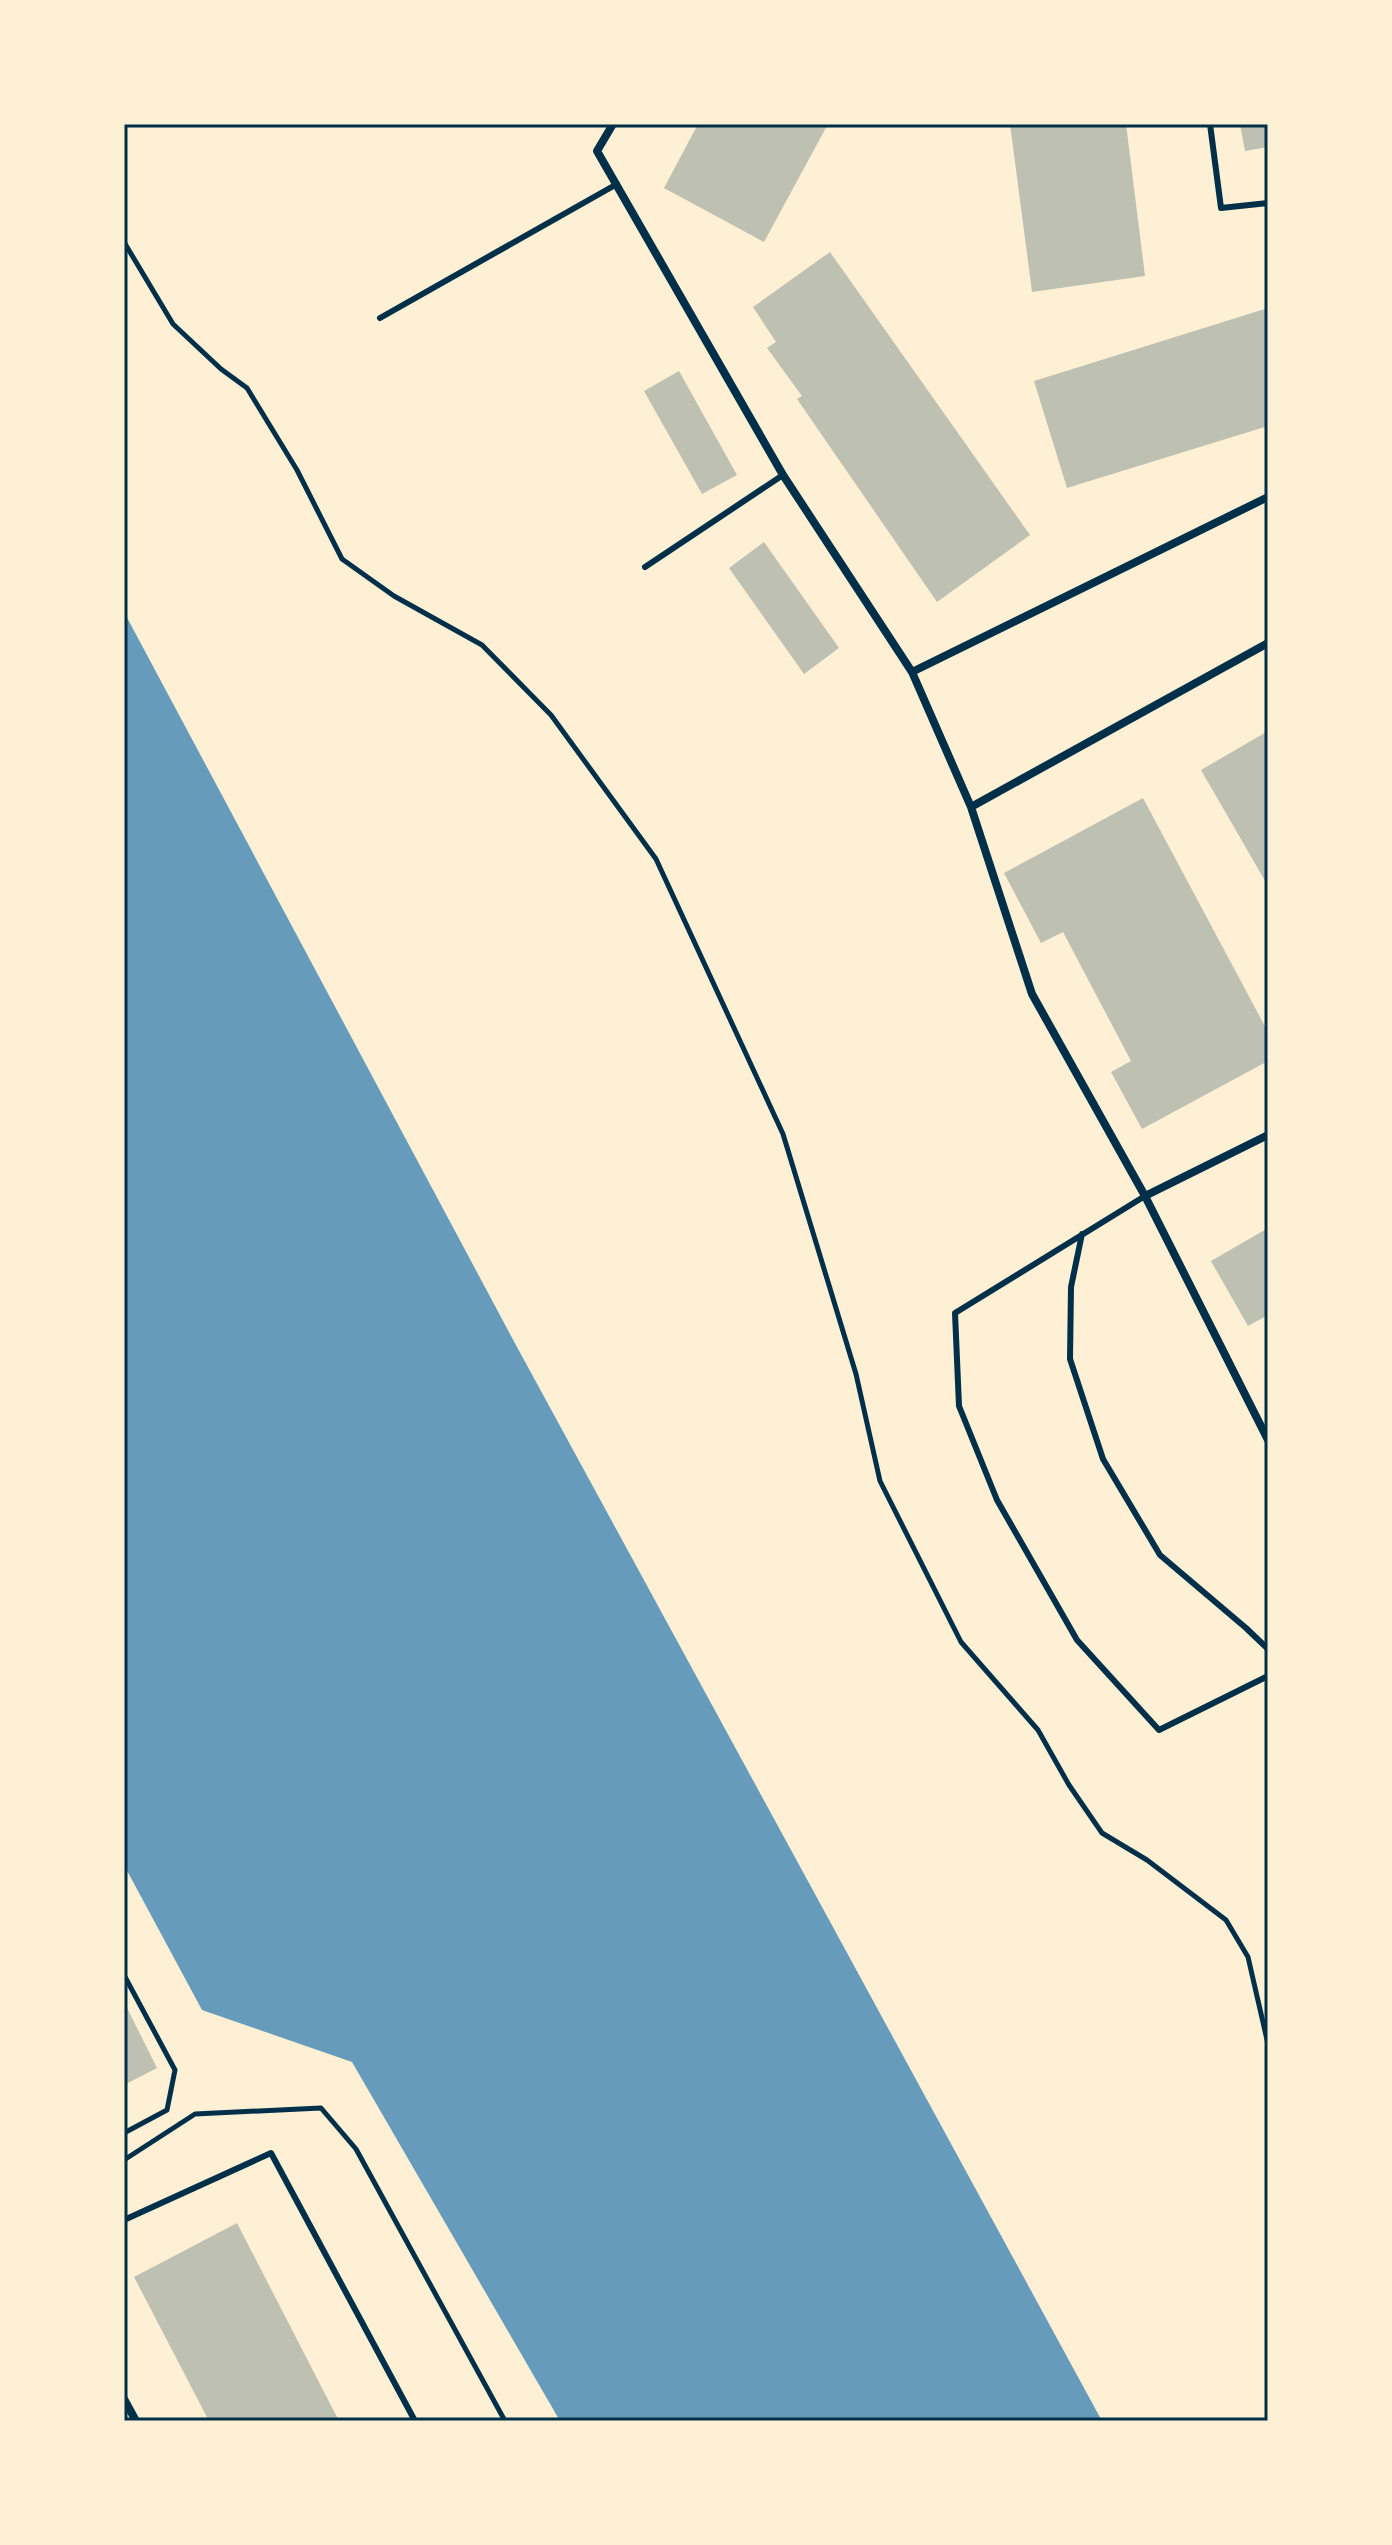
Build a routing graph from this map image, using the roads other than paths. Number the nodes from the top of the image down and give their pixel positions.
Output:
1 (613, 124) edge
2 (1210, 124) edge
3 (617, 184) junction
4 (1268, 203) edge
5 (380, 318) dead end
6 (783, 475) junction
7 (1268, 497) edge
8 (645, 567) dead end
9 (1268, 643) edge
10 (912, 672) junction
11 (971, 807) junction
12 (1268, 1135) edge
13 (1145, 1196) junction
14 (1082, 1234) junction
15 (1268, 1440) edge
16 (1268, 1649) edge
17 (1268, 1676) edge
18 (124, 2220) edge
19 (124, 2399) edge
20 (136, 2421) edge
21 (415, 2421) edge

1 - 3 street
2 - 4 lane
3 - 5 lane
3 - 6 street
6 - 8 lane
6 - 10 street
7 - 10 street
9 - 11 street
10 - 11 street
11 - 13 street
12 - 13 street
13 - 14 lane
13 - 15 street
14 - 16 lane
14 - 17 lane
18 - 21 lane
19 - 20 street

